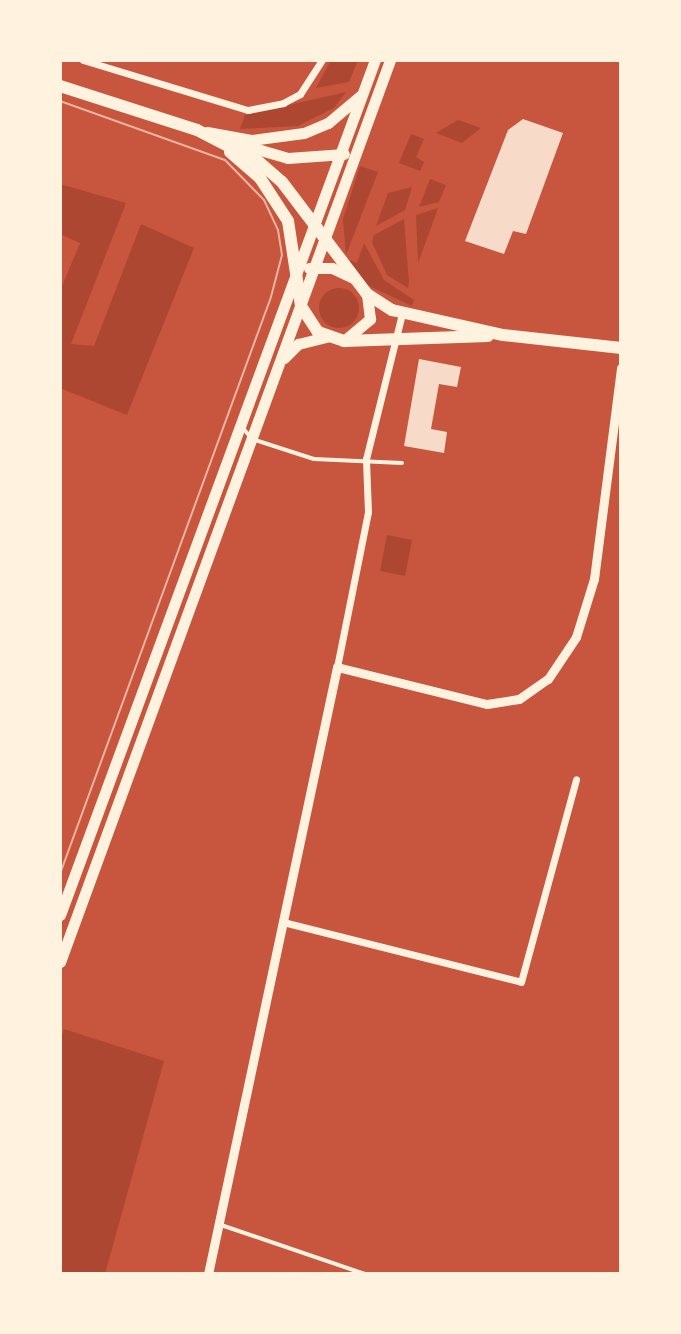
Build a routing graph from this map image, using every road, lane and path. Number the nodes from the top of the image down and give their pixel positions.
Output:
1 (83, 60) edge
2 (322, 60) edge
3 (375, 60) edge
4 (390, 60) edge
5 (60, 86) edge
6 (363, 92) junction
7 (197, 130) junction
8 (359, 148) junction
9 (339, 156) junction
10 (315, 224) junction
11 (325, 239) junction
12 (316, 267) junction
13 (298, 272) junction
14 (353, 278) junction
15 (367, 294) junction
16 (301, 306) junction
17 (402, 314) junction
18 (503, 335) junction
19 (327, 337) junction
20 (394, 340) junction
21 (344, 341) junction
22 (621, 348) edge
23 (281, 362) junction
24 (621, 368) edge
25 (241, 424) junction
26 (252, 439) junction
27 (366, 459) junction
28 (402, 463) dead end
29 (337, 667) junction
30 (576, 779) dead end
31 (60, 915) edge
32 (283, 922) junction
33 (60, 962) edge
34 (219, 1224) junction
35 (208, 1274) edge
36 (365, 1274) edge

1 - 2 street
3 - 6 main road
4 - 8 main road
5 - 7 highway
6 - 7 main road
6 - 9 main road
7 - 9 main road
7 - 10 highway
7 - 13 highway
8 - 9 main road
8 - 11 main road
9 - 10 main road
10 - 11 highway
10 - 13 main road
11 - 12 main road
11 - 14 highway
12 - 13 main road
12 - 14 main road
12 - 16 main road
13 - 16 highway
13 - 25 main road
14 - 15 highway
15 - 17 highway
15 - 21 main road
16 - 19 highway
16 - 23 main road
17 - 18 highway
17 - 20 street
18 - 20 highway
18 - 22 highway
19 - 21 highway
19 - 23 main road
20 - 21 highway
20 - 27 street
23 - 26 main road
24 - 29 street
25 - 26 lane
25 - 31 main road
26 - 27 lane
26 - 33 main road
27 - 28 lane
27 - 29 street
29 - 32 street
30 - 32 street
32 - 34 street
34 - 35 street
34 - 36 lane

